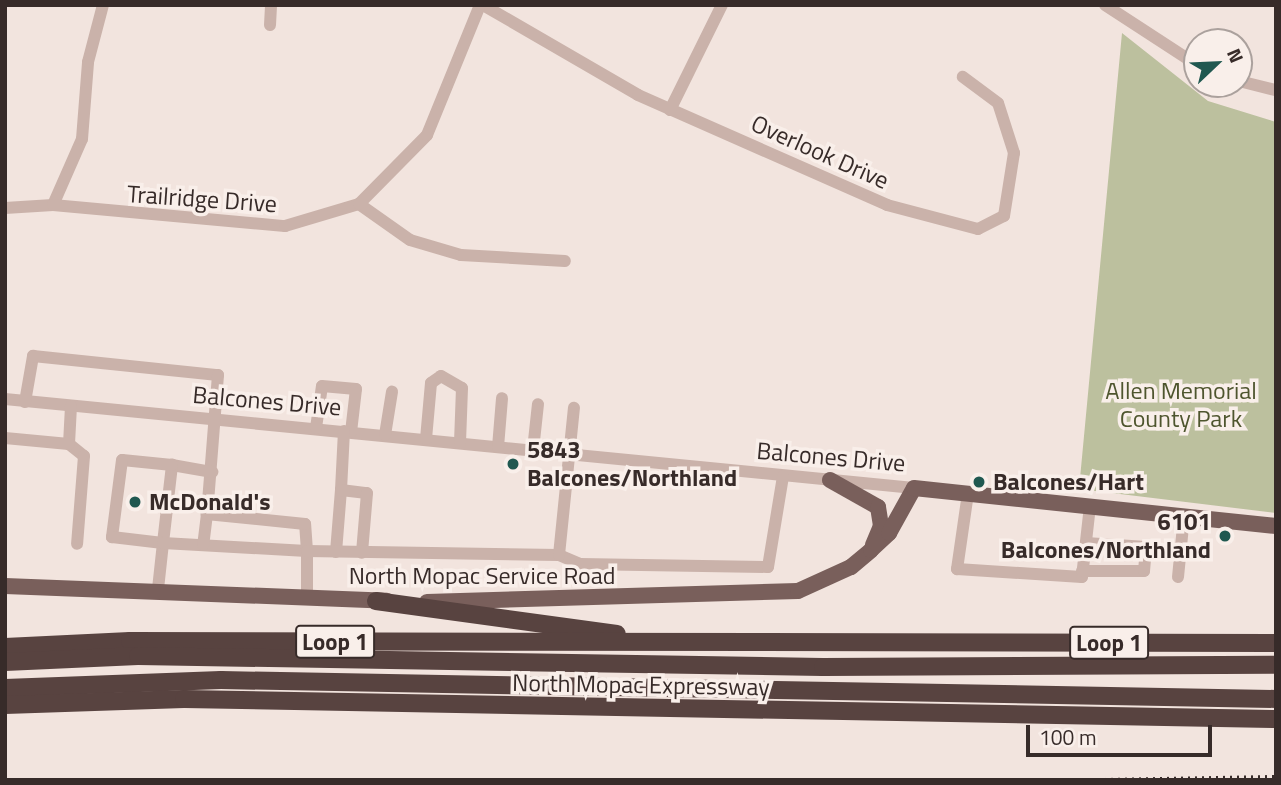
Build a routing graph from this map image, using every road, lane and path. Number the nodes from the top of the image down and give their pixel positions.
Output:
1 (103, 5) edge
2 (271, 5) edge
3 (482, 5) edge
4 (722, 5) edge
5 (1105, 5) edge
6 (270, 25) dead end
7 (1183, 56) edge
8 (963, 77) dead end
9 (1253, 84) edge
10 (1276, 90) edge
11 (670, 110) junction
12 (359, 204) junction
13 (53, 205) junction
14 (5, 208) edge
15 (565, 261) dead end
16 (391, 392) dead end
17 (502, 398) dead end
18 (5, 400) edge
19 (25, 402) junction
20 (538, 404) dead end
21 (71, 406) junction
22 (573, 408) dead end
23 (218, 419) junction
24 (316, 428) junction
25 (348, 432) junction
26 (385, 435) junction
27 (5, 438) edge
28 (426, 439) junction
29 (460, 443) junction
30 (69, 444) junction
31 (498, 447) junction
32 (533, 450) junction
33 (570, 454) junction
34 (172, 466) junction
35 (212, 472) junction
36 (783, 475) junction
37 (830, 480) junction
38 (914, 488) junction
39 (341, 490) junction
40 (968, 493) junction
41 (1090, 506) junction
42 (207, 514) junction
43 (1184, 516) junction
44 (1276, 526) edge
45 (163, 543) junction
46 (1086, 543) junction
47 (76, 544) dead end
48 (203, 545) junction
49 (871, 550) junction
50 (307, 551) junction
51 (336, 552) junction
52 (362, 553) junction
53 (559, 555) junction
54 (1082, 571) junction
55 (1178, 577) dead end
56 (5, 586) edge
57 (158, 589) junction
58 (307, 597) junction
59 (376, 601) junction
60 (665, 641) junction
61 (942, 643) junction
62 (1276, 643) edge
63 (5, 647) edge
64 (5, 662) edge
65 (706, 664) junction
66 (1276, 665) edge
67 (5, 688) edge
68 (675, 690) junction
69 (85, 691) junction
70 (1276, 699) edge
71 (5, 705) edge
72 (877, 714) junction
73 (1276, 719) edge

1 - 13 street
2 - 6 street
3 - 11 street, Overlook Drive
3 - 12 street, Trailridge Drive
4 - 11 street
5 - 7 street
8 - 11 street, Overlook Drive
9 - 10 street
12 - 13 street, Trailridge Drive
12 - 15 street
13 - 14 street, Trailridge Drive
16 - 26 street
17 - 31 street
18 - 19 street, Balcones Drive
19 - 21 street, Balcones Drive
19 - 23 street
20 - 32 street
21 - 23 street, Balcones Drive
21 - 30 street
22 - 33 street
23 - 24 street, Balcones Drive
23 - 35 street
24 - 25 street, Balcones Drive
24 - 25 street
25 - 26 street, Balcones Drive
25 - 39 street
26 - 28 street, Balcones Drive
27 - 30 street
28 - 29 street, Balcones Drive
28 - 29 street
29 - 31 street, Balcones Drive
30 - 47 street
31 - 32 street, Balcones Drive
32 - 33 street, Balcones Drive
33 - 36 street, Balcones Drive
33 - 53 street
34 - 35 street
34 - 45 street
34 - 45 street
35 - 42 street
36 - 37 street, Balcones Drive
36 - 53 street
37 - 38 street, Balcones Drive
37 - 49 main road
38 - 40 main road, Balcones Drive
38 - 49 main road, North Mopac Service Road
39 - 51 street
39 - 52 street
40 - 41 main road, Balcones Drive
40 - 54 street
41 - 43 main road, Balcones Drive
41 - 46 street
42 - 48 street
42 - 50 street
43 - 44 main road, Balcones Drive
43 - 55 street
45 - 48 street
45 - 57 street
46 - 54 street
46 - 54 street
48 - 50 street
49 - 59 main road, North Mopac Service Road
50 - 51 street
50 - 58 street
51 - 52 street
52 - 53 street
56 - 57 main road, North Mopac Service Road
57 - 58 main road, North Mopac Service Road
58 - 59 main road, North Mopac Service Road
59 - 60 highway
60 - 61 highway, North Mopac Expressway / Loop 1
60 - 63 highway, North Mopac Expressway / Loop 1
61 - 62 highway, North Mopac Expressway / Loop 1
61 - 65 highway
64 - 65 highway
65 - 66 highway
67 - 69 highway
68 - 69 highway
68 - 70 highway
68 - 72 highway
69 - 71 highway, North Mopac Expressway
69 - 72 highway, North Mopac Expressway
72 - 73 highway, North Mopac Expressway

